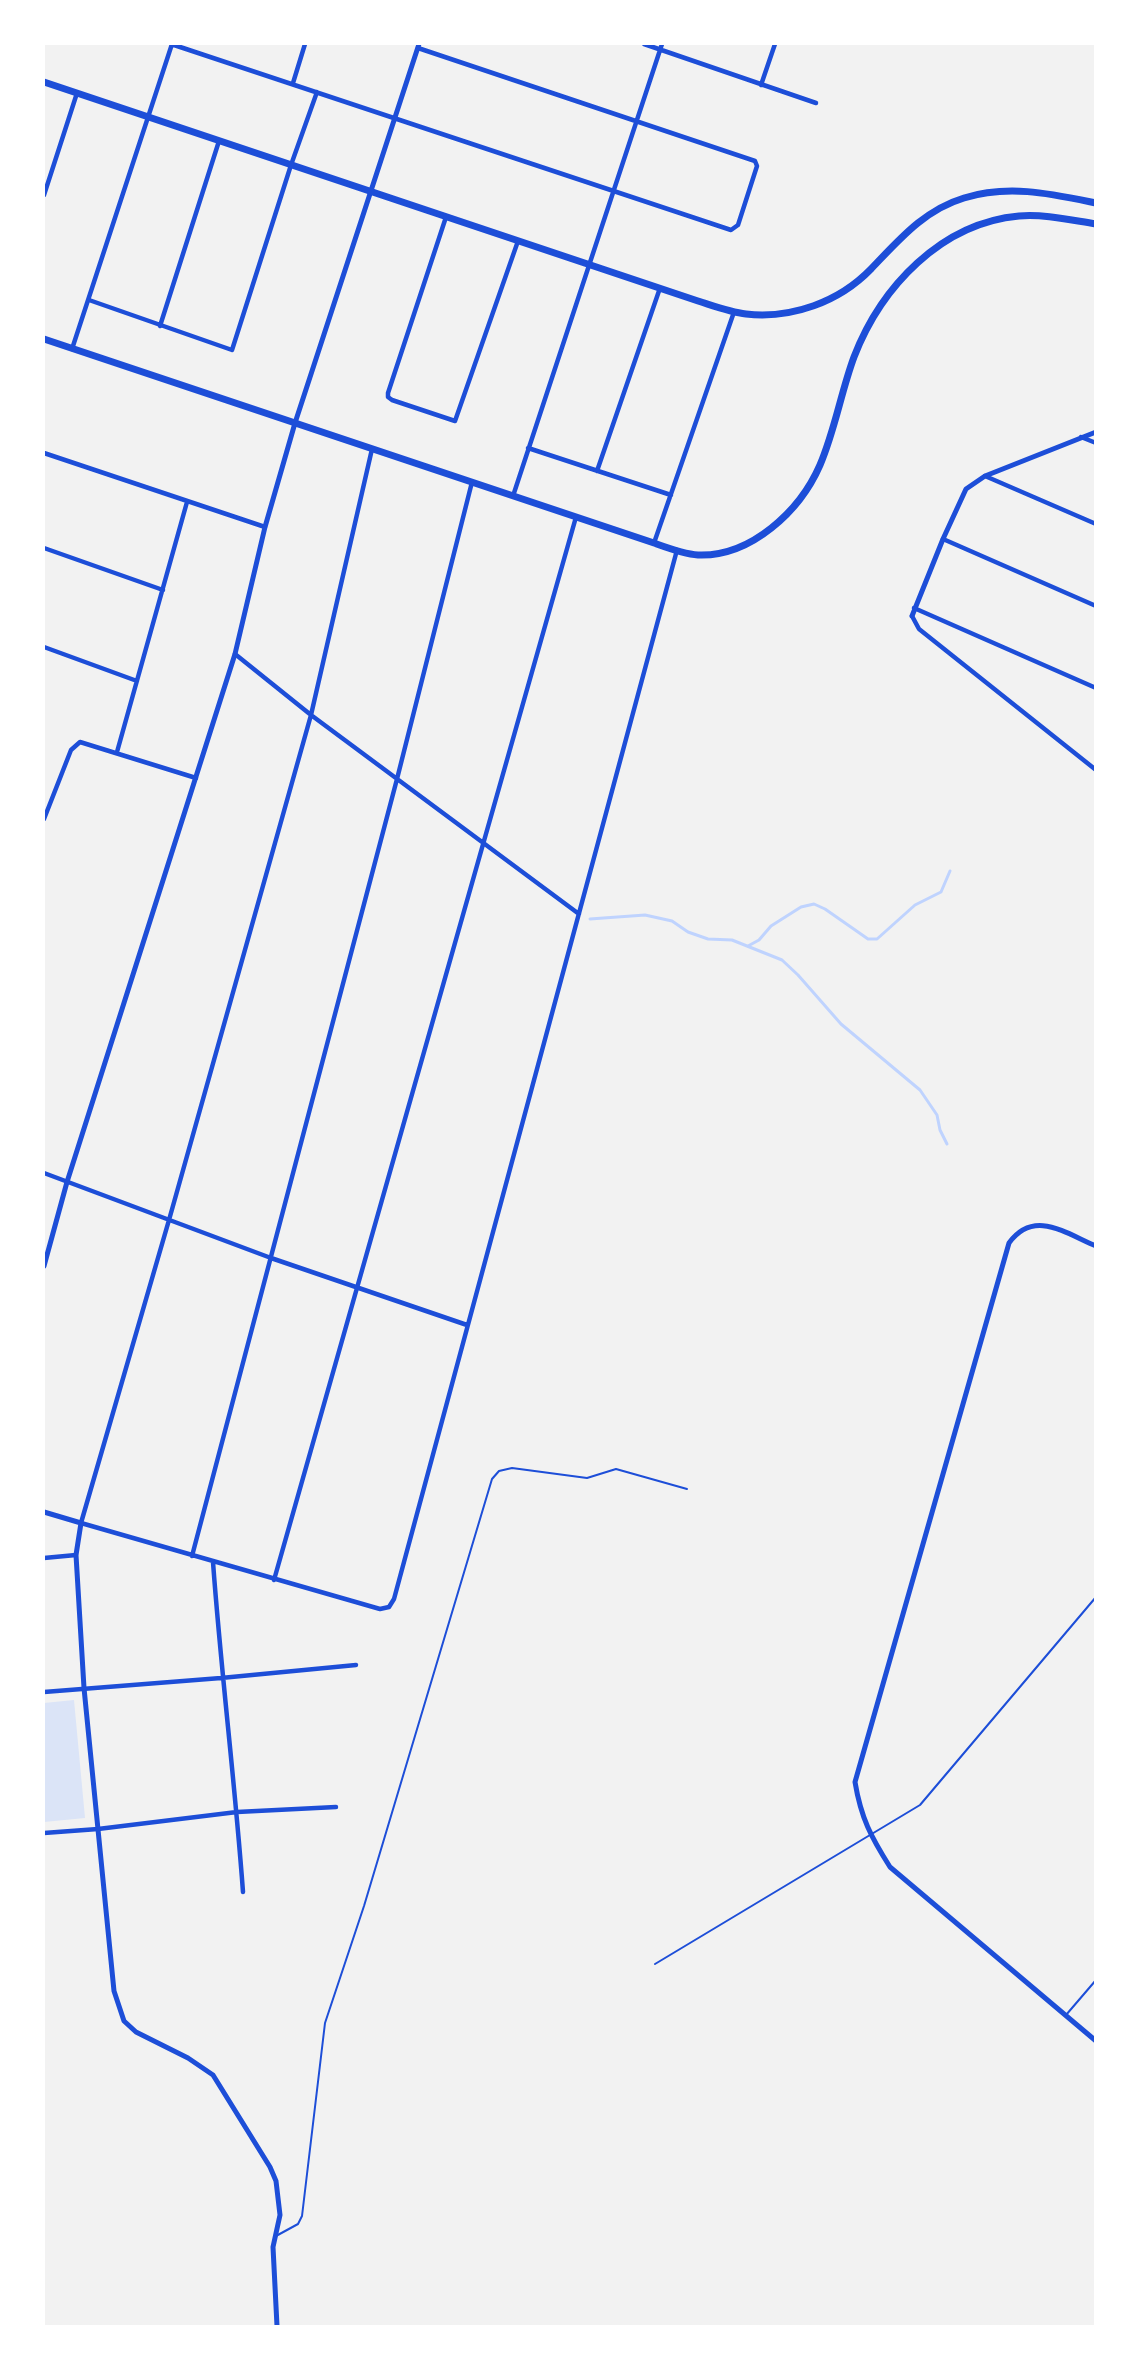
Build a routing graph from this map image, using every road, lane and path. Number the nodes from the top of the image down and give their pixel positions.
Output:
1 (172, 44) edge
2 (199, 44) edge
3 (305, 44) edge
4 (644, 44) edge
5 (775, 44) edge
6 (419, 46) edge
7 (661, 46) edge
8 (196, 52) junction
9 (44, 82) edge
10 (293, 83) junction
11 (761, 85) junction
12 (317, 92) junction
13 (77, 93) junction
14 (816, 103) dead end
15 (148, 117) junction
16 (394, 117) junction
17 (637, 121) junction
18 (219, 141) junction
19 (291, 165) junction
20 (370, 192) junction
21 (613, 192) junction
22 (44, 195) edge
23 (1095, 203) edge
24 (447, 217) junction
25 (1095, 224) edge
26 (518, 241) junction
27 (588, 264) junction
28 (660, 288) junction
29 (89, 300) junction
30 (734, 312) junction
31 (160, 326) junction
32 (44, 339) edge
33 (72, 349) junction
34 (295, 423) junction
35 (1095, 432) edge
36 (1081, 437) junction
37 (1095, 443) edge
38 (528, 448) junction
39 (372, 449) junction
40 (44, 453) edge
41 (597, 471) junction
42 (985, 476) junction
43 (472, 482) junction
44 (671, 495) junction
45 (513, 496) junction
46 (187, 502) junction
47 (576, 517) junction
48 (1095, 524) edge
49 (265, 527) junction
50 (943, 539) junction
51 (654, 543) junction
52 (44, 548) edge
53 (677, 550) junction
54 (163, 590) junction
55 (1095, 606) edge
56 (914, 608) junction
57 (912, 616) joint
58 (44, 647) edge
59 (235, 654) junction
60 (137, 681) junction
61 (1095, 688) edge
62 (311, 715) junction
63 (117, 752) junction
64 (1095, 770) edge
65 (196, 778) junction
66 (397, 779) junction
67 (44, 819) edge
68 (484, 845) junction
69 (579, 914) junction
70 (44, 1173) edge
71 (67, 1182) junction
72 (170, 1220) junction
73 (1095, 1246) edge
74 (271, 1258) junction
75 (44, 1266) edge
76 (359, 1288) junction
77 (467, 1325) junction
78 (687, 1489) dead end
79 (44, 1512) edge
80 (81, 1523) junction
81 (76, 1555) junction
82 (192, 1556) junction
83 (44, 1558) edge
84 (213, 1562) junction
85 (274, 1580) junction
86 (1095, 1597) edge
87 (356, 1665) dead end
88 (221, 1678) junction
89 (84, 1688) junction
90 (44, 1692) edge
91 (336, 1807) dead end
92 (237, 1812) junction
93 (98, 1829) junction
94 (44, 1833) edge
95 (870, 1835) junction
96 (243, 1892) dead end
97 (655, 1964) dead end
98 (1095, 1980) edge
99 (1065, 2016) junction
100 (1095, 2041) edge
101 (276, 2237) junction
102 (277, 2326) edge

1 - 8 street
1 - 15 street
2 - 8 street
3 - 10 street
4 - 7 street
5 - 11 street
6 - 16 street
6 - 17 street
7 - 11 street
7 - 17 street
8 - 10 street
9 - 13 main road
10 - 12 street
11 - 14 street
12 - 16 street
12 - 19 street
13 - 15 main road
13 - 22 street
15 - 18 main road
15 - 29 street
16 - 20 street
16 - 21 street
17 - 21 street
17 - 21 street
18 - 19 main road
18 - 31 street
19 - 20 main road
19 - 31 street
20 - 24 main road
20 - 34 street
21 - 27 street
23 - 30 main road
24 - 26 main road
24 - 26 street
25 - 53 main road
26 - 27 main road
27 - 28 main road
27 - 38 street
28 - 30 main road
28 - 41 street
29 - 31 street
29 - 33 street
30 - 44 street
32 - 33 main road
33 - 34 main road
34 - 39 main road
34 - 49 street
35 - 36 street
36 - 37 street
36 - 42 street
38 - 41 street
38 - 45 street
39 - 43 main road
39 - 62 street
40 - 46 street
41 - 44 street
42 - 48 street
42 - 50 street
43 - 45 main road
43 - 66 street
44 - 51 street
45 - 47 main road
46 - 49 street
46 - 54 street
47 - 51 main road
47 - 68 street
49 - 59 street
50 - 55 street
50 - 56 street
51 - 53 main road
52 - 54 street
53 - 69 street
54 - 60 street
56 - 57 street
56 - 61 street
57 - 64 street
58 - 60 street
59 - 62 street
59 - 65 street
60 - 63 street
62 - 66 street
62 - 72 street
63 - 65 street
63 - 67 street
65 - 71 street
66 - 68 street
66 - 74 street
68 - 69 street
68 - 76 street
69 - 77 street
70 - 71 street
71 - 72 street
71 - 75 street
72 - 74 street
72 - 80 street
73 - 95 street
74 - 76 street
74 - 82 street
76 - 77 street
76 - 85 street
77 - 85 street
78 - 101 lane
79 - 80 street
80 - 81 street
80 - 82 street
81 - 83 street
81 - 89 street
82 - 84 street
84 - 85 street
84 - 88 street
86 - 95 lane
87 - 88 street
88 - 89 street
88 - 92 street
89 - 90 street
89 - 93 street
91 - 92 street
92 - 93 street
92 - 96 street
93 - 94 street
93 - 101 street
95 - 97 lane
95 - 99 street
98 - 99 lane
99 - 100 street
101 - 102 street

